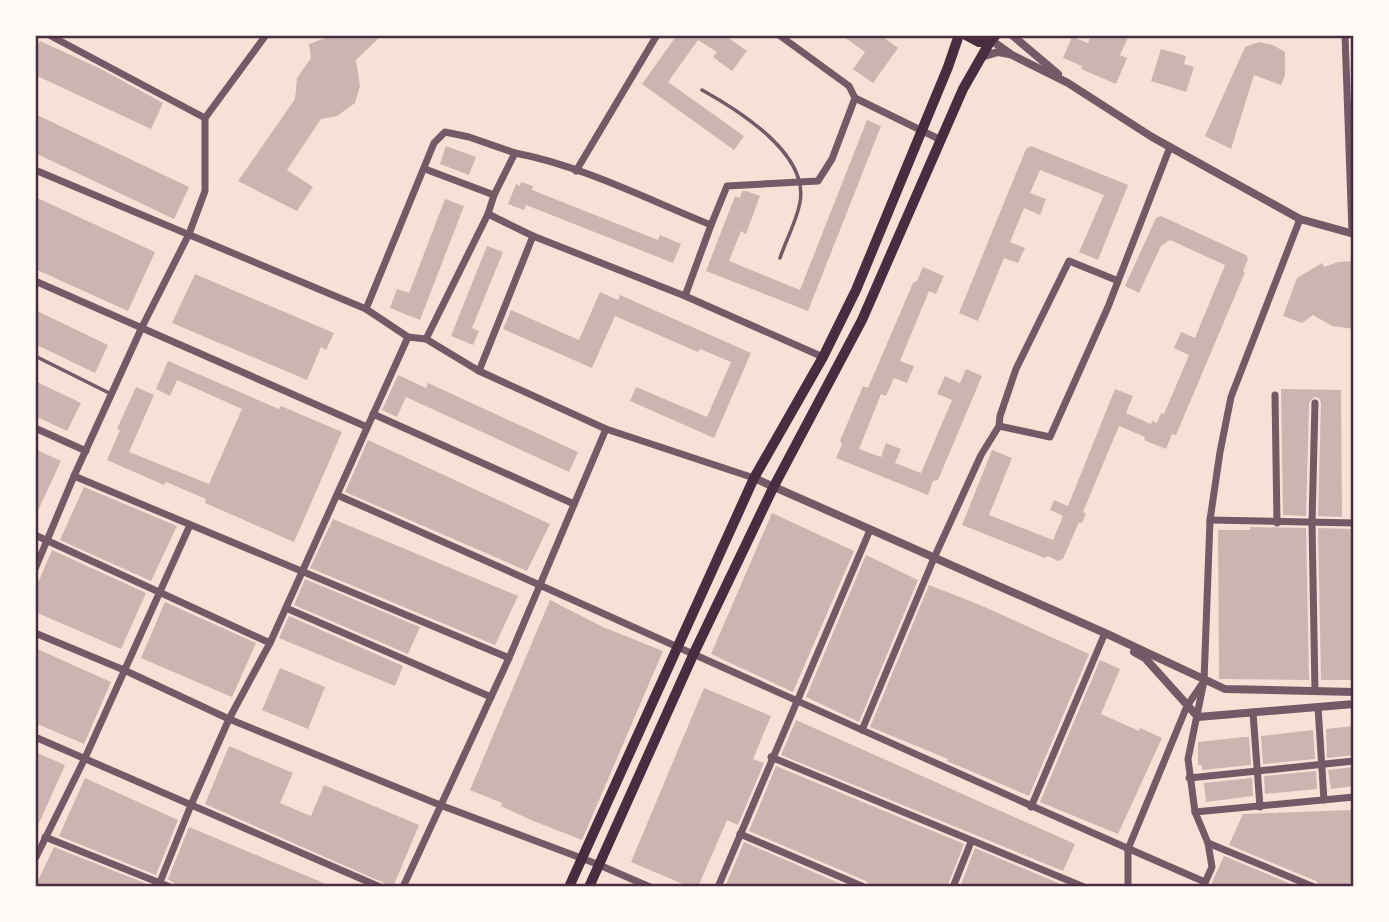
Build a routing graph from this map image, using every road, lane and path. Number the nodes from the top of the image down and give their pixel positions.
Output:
1 (49, 35) edge
2 (266, 35) edge
3 (657, 35) edge
4 (779, 35) edge
5 (959, 35) edge
6 (966, 35) edge
7 (1012, 35) edge
8 (1345, 35) edge
9 (993, 37) edge
10 (1012, 55) junction
11 (981, 57) junction
12 (1068, 83) junction
13 (702, 90) dead end
14 (855, 98) junction
15 (205, 118) junction
16 (921, 132) junction
17 (941, 140) junction
18 (1170, 147) junction
19 (515, 153) junction
20 (425, 169) junction
21 (35, 170) edge
22 (576, 171) junction
23 (801, 182) junction
24 (494, 195) junction
25 (488, 214) junction
26 (1300, 219) junction
27 (711, 225) junction
28 (1353, 233) edge
29 (189, 234) junction
30 (533, 236) junction
31 (780, 258) dead end
32 (1116, 280) junction
33 (35, 281) edge
34 (685, 296) junction
35 (366, 309) junction
36 (142, 327) junction
37 (408, 337) junction
38 (426, 339) junction
39 (35, 356) edge
40 (823, 357) junction
41 (479, 371) junction
42 (111, 394) junction
43 (1275, 396) dead end
44 (1315, 403) dead end
45 (373, 414) junction
46 (999, 426) junction
47 (367, 427) junction
48 (35, 428) edge
49 (606, 429) junction
50 (86, 451) junction
51 (74, 476) junction
52 (754, 478) junction
53 (773, 488) junction
54 (337, 495) junction
55 (573, 504) junction
56 (1210, 520) junction
57 (1277, 523) junction
58 (1312, 523) junction
59 (1354, 523) edge
60 (190, 524) junction
61 (870, 530) junction
62 (35, 536) edge
63 (47, 541) junction
64 (934, 558) junction
65 (35, 569) edge
66 (301, 573) junction
67 (539, 583) junction
68 (160, 594) junction
69 (286, 608) junction
70 (35, 633) edge
71 (1105, 633) junction
72 (270, 643) junction
73 (679, 646) junction
74 (694, 653) junction
75 (509, 658) junction
76 (124, 670) junction
77 (1204, 681) junction
78 (1315, 691) junction
79 (1354, 692) edge
80 (491, 697) junction
81 (795, 701) junction
82 (1354, 704) edge
83 (1187, 706) junction
84 (1318, 707) junction
85 (1253, 713) junction
86 (1198, 717) junction
87 (229, 719) junction
88 (862, 730) junction
89 (35, 737) edge
90 (771, 757) junction
91 (85, 758) junction
92 (1354, 761) edge
93 (1321, 764) junction
94 (1257, 770) junction
95 (1189, 778) junction
96 (1354, 797) edge
97 (1324, 800) junction
98 (191, 805) junction
99 (440, 805) junction
100 (1031, 807) junction
101 (1260, 807) junction
102 (1195, 811) junction
103 (740, 834) junction
104 (45, 836) junction
105 (971, 842) junction
106 (1209, 843) junction
107 (1128, 849) junction
108 (580, 858) junction
109 (35, 859) edge
110 (597, 864) junction
111 (159, 885) edge
112 (1204, 885) edge
113 (170, 887) edge
114 (380, 887) edge
115 (403, 887) edge
116 (569, 887) edge
117 (589, 887) edge
118 (650, 887) edge
119 (718, 887) edge
120 (864, 887) edge
121 (953, 887) edge
122 (1084, 887) edge
123 (1128, 887) edge
124 (1314, 887) edge

1 - 15 street
2 - 15 street
3 - 22 street
4 - 14 street
5 - 16 main road
6 - 9 main road
7 - 12 street
8 - 28 street
9 - 10 street
9 - 11 main road
10 - 11 street
10 - 12 street
11 - 17 main road
12 - 18 street
13 - 23 lane
14 - 16 street
14 - 23 street
15 - 29 street
16 - 17 street
16 - 40 main road
17 - 53 main road
18 - 26 street
18 - 32 street
19 - 20 street
19 - 22 street
19 - 24 street
20 - 24 street
20 - 35 street
21 - 29 street
22 - 27 street
23 - 27 street
23 - 31 lane
24 - 25 street
25 - 30 street
25 - 38 street
26 - 28 street
26 - 56 street
27 - 34 street
29 - 35 street
29 - 36 street
30 - 34 street
30 - 41 street
32 - 46 street
32 - 46 street
33 - 36 street
34 - 40 street
35 - 37 street
36 - 42 street
36 - 47 street
37 - 38 street
37 - 45 street
38 - 41 street
39 - 42 lane
40 - 52 main road
41 - 49 street
42 - 50 street
43 - 57 street
44 - 58 street
45 - 47 street
45 - 55 street
46 - 64 street
47 - 54 street
48 - 50 street
49 - 52 street
49 - 55 street
50 - 51 street
51 - 60 street
51 - 63 street
52 - 53 street
52 - 73 main road
53 - 61 street
53 - 74 main road
54 - 66 street
54 - 67 street
55 - 67 street
56 - 57 street
56 - 77 street
57 - 58 street
58 - 59 street
58 - 78 street
60 - 66 street
60 - 68 street
61 - 64 street
61 - 81 street
62 - 63 street
63 - 65 street
63 - 68 street
64 - 71 street
64 - 88 street
66 - 69 street
66 - 75 street
67 - 73 street
67 - 75 street
68 - 72 street
68 - 76 street
69 - 72 street
69 - 80 street
70 - 76 street
71 - 77 street
71 - 83 street
71 - 100 street
72 - 87 street
73 - 74 street
73 - 108 main road
74 - 81 street
74 - 110 main road
75 - 80 street
76 - 87 street
76 - 91 street
77 - 78 street
77 - 83 street
77 - 86 street
78 - 79 street
80 - 99 street
81 - 88 street
81 - 90 street
82 - 84 street
83 - 86 street
83 - 107 street
84 - 85 street
84 - 93 street
85 - 86 street
85 - 94 street
86 - 95 street
87 - 98 street
87 - 99 street
88 - 100 street
89 - 91 street
90 - 103 street
90 - 105 street
91 - 98 street
91 - 104 street
92 - 93 street
93 - 94 street
93 - 97 street
94 - 95 street
94 - 101 street
95 - 102 street
96 - 97 street
97 - 101 street
98 - 111 street
98 - 114 street
99 - 108 street
99 - 115 street
100 - 107 street
101 - 102 street
102 - 106 street
103 - 119 street
103 - 120 street
104 - 109 street
104 - 111 street
105 - 121 street
105 - 122 street
106 - 112 street
106 - 124 street
107 - 112 street
107 - 123 street
108 - 110 street
108 - 116 main road
110 - 117 main road
110 - 118 street
111 - 113 street

